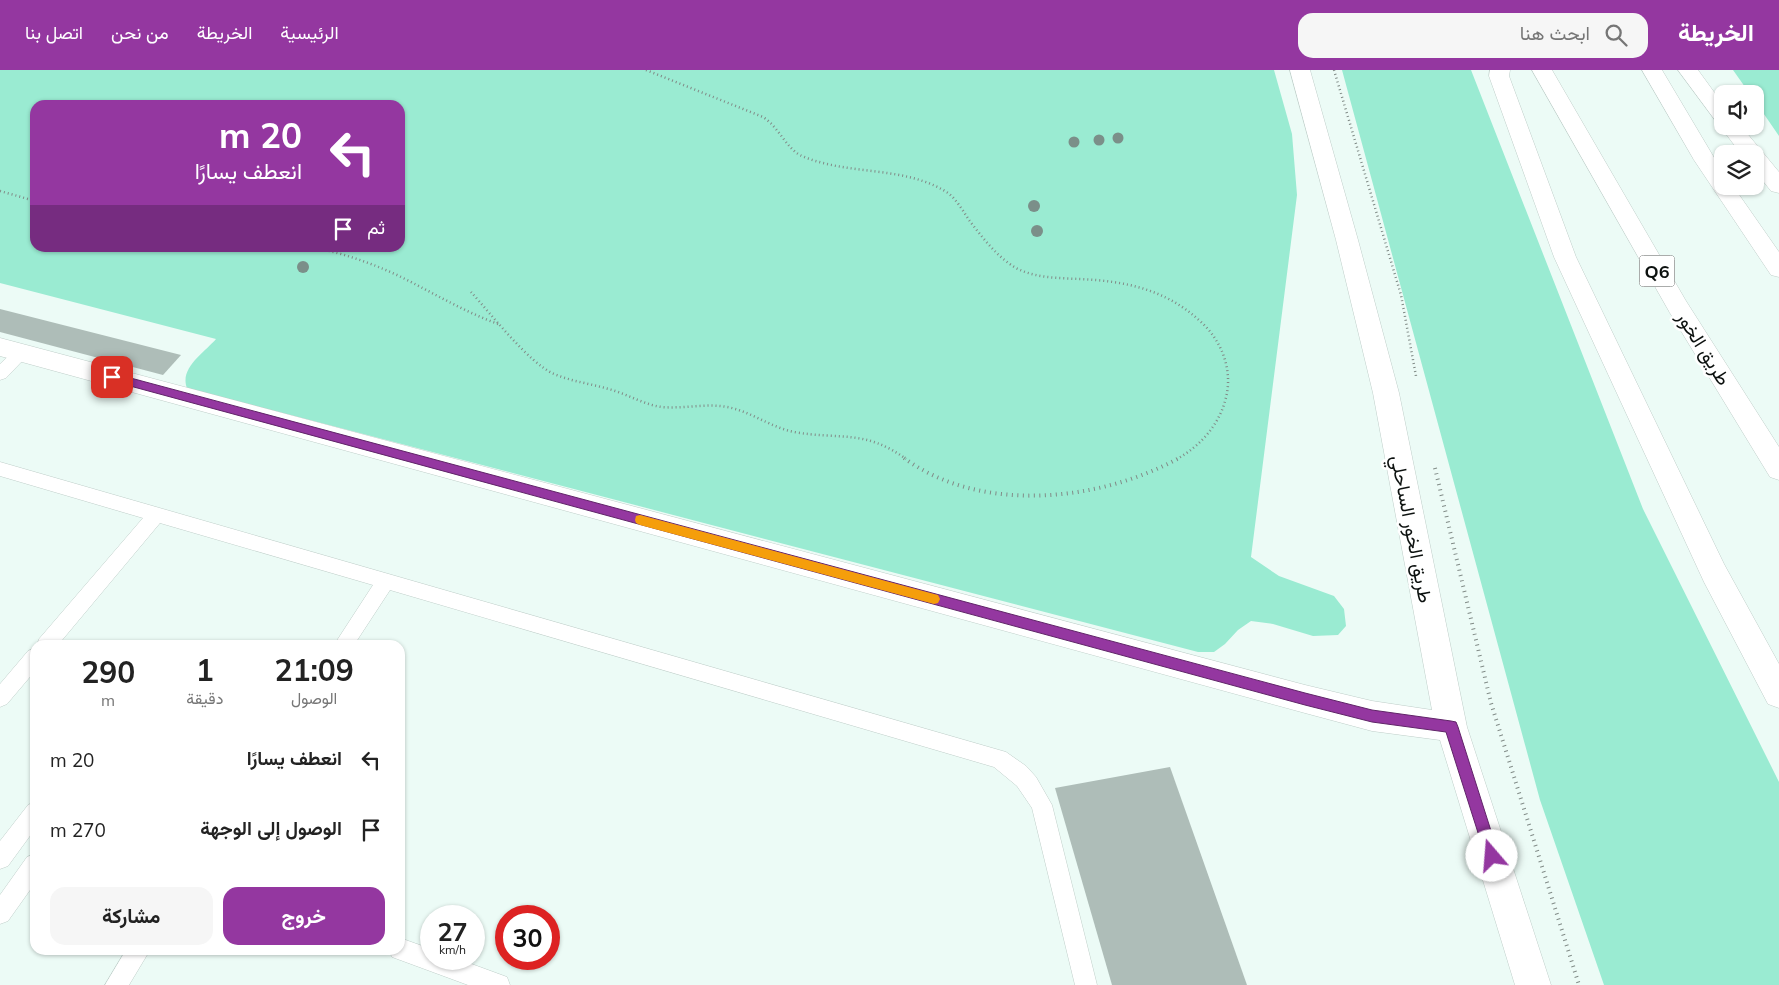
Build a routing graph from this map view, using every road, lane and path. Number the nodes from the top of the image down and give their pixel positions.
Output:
1 (646, 70) edge
2 (1300, 70) edge
3 (1334, 70) edge
4 (1500, 70) edge
5 (1542, 70) edge
6 (1652, 70) edge
7 (1688, 70) edge
8 (1714, 105) edge
9 (1737, 135) edge
10 (1745, 145) edge
11 (1764, 168) edge
12 (1779, 186) edge
13 (0, 191) edge
14 (30, 200) edge
15 (333, 252) edge
16 (1779, 269) edge
17 (471, 292) dead end
18 (502, 326) junction
19 (11, 350) edge
20 (0, 374) edge
21 (1416, 379) dead end
22 (1434, 464) dead end
23 (1779, 468) edge
24 (0, 469) edge
25 (157, 514) junction
26 (386, 581) junction
27 (50, 640) edge
28 (347, 640) edge
29 (30, 664) edge
30 (1779, 694) edge
31 (0, 698) edge
32 (1451, 727) junction
33 (30, 820) edge
34 (0, 858) edge
35 (30, 872) edge
36 (0, 913) edge
37 (405, 951) edge
38 (136, 955) edge
39 (116, 985) edge
40 (499, 985) edge
41 (1086, 985) edge
42 (1533, 985) edge
43 (1579, 985) edge

1 - 18 path
2 - 32 main road, طريق الخور الساحلي
3 - 21 path
4 - 30 main road
5 - 23 main road, طريق الخور / Q6
6 - 16 main road
7 - 8 main road
9 - 10 main road
11 - 12 main road
13 - 14 path
15 - 18 path
17 - 18 path
19 - 20 lane
19 - 32 main road
22 - 43 path
24 - 25 lane
25 - 26 lane
25 - 27 lane
26 - 28 lane
26 - 41 lane
29 - 31 lane
32 - 42 main road, طريق الخور الساحلي
33 - 34 lane
35 - 36 lane
37 - 40 lane
38 - 39 lane

